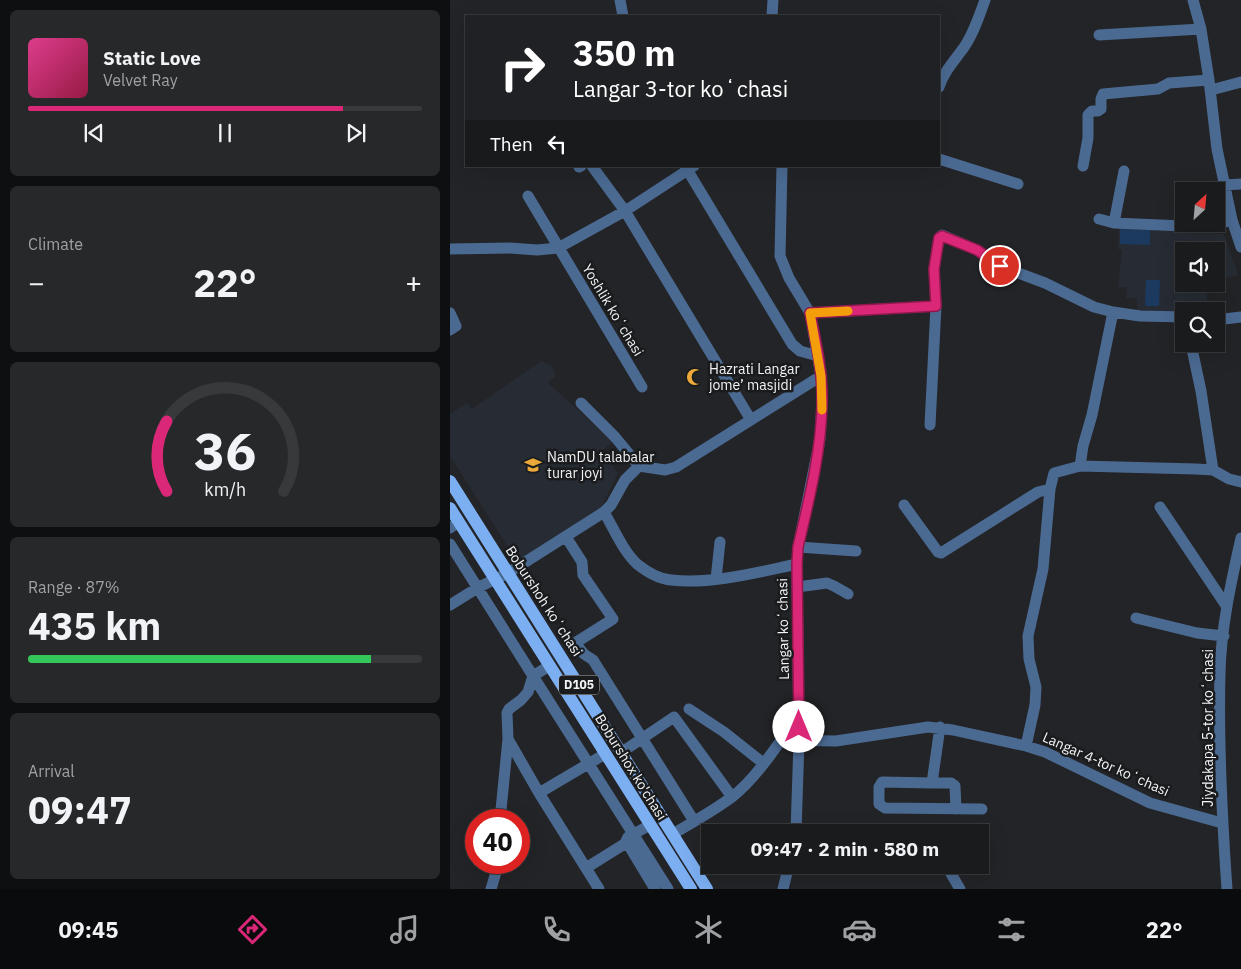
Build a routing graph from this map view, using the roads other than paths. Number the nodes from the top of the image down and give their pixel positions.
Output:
1 (620, 0) edge
2 (773, 0) edge
3 (985, 0) edge
4 (1193, 0) edge
5 (623, 15) edge
6 (772, 15) edge
7 (1201, 29) junction
8 (1099, 35) dead end
9 (1241, 82) edge
10 (940, 84) edge
11 (1210, 85) junction
12 (940, 160) edge
13 (1083, 166) dead end
14 (593, 167) edge
15 (782, 167) edge
16 (689, 168) edge
17 (1124, 171) dead end
18 (1223, 182) edge
19 (1018, 184) dead end
20 (1241, 184) edge
21 (1225, 185) edge
22 (1225, 189) edge
23 (528, 196) dead end
24 (625, 211) junction
25 (1099, 219) dead end
26 (1232, 220) junction
27 (1114, 223) junction
28 (1241, 247) edge
29 (558, 248) junction
30 (450, 249) edge
31 (936, 306) junction
32 (1113, 312) junction
33 (450, 313) edge
34 (810, 313) junction
35 (1241, 317) edge
36 (1175, 318) edge
37 (1225, 319) edge
38 (450, 330) edge
39 (1193, 352) edge
40 (818, 356) junction
41 (821, 376) junction
42 (642, 388) dead end
43 (581, 404) dead end
44 (751, 420) junction
45 (930, 425) dead end
46 (639, 466) junction
47 (1080, 466) junction
48 (1213, 470) junction
49 (450, 482) edge
50 (1241, 482) edge
51 (1050, 489) junction
52 (904, 505) dead end
53 (1160, 507) dead end
54 (450, 508) edge
55 (604, 512) junction
56 (454, 525) edge
57 (566, 537) junction
58 (1241, 538) edge
59 (720, 542) dead end
60 (450, 544) edge
61 (798, 547) junction
62 (856, 551) dead end
63 (797, 564) junction
64 (508, 574) junction
65 (495, 579) junction
66 (716, 579) junction
67 (479, 587) junction
68 (797, 587) junction
69 (848, 594) dead end
70 (450, 605) edge
71 (1227, 607) junction
72 (1136, 618) dead end
73 (1224, 636) junction
74 (549, 666) junction
75 (533, 676) junction
76 (689, 709) dead end
77 (799, 714) junction
78 (940, 727) junction
79 (642, 738) junction
80 (508, 739) junction
81 (781, 740) junction
82 (799, 741) junction
83 (1026, 746) junction
84 (622, 752) junction
85 (605, 754) junction
86 (764, 763) junction
87 (589, 764) junction
88 (932, 783) junction
89 (538, 793) junction
90 (732, 797) junction
91 (982, 808) dead end
92 (501, 809) edge
93 (956, 809) junction
94 (694, 821) junction
95 (1222, 823) junction
96 (650, 824) junction
97 (796, 824) edge
98 (673, 834) junction
99 (630, 839) junction
100 (586, 868) junction
101 (495, 874) edge
102 (787, 874) edge
103 (951, 874) edge
104 (491, 889) edge
105 (599, 889) edge
106 (655, 889) edge
107 (668, 889) edge
108 (691, 889) edge
109 (707, 889) edge
110 (783, 889) edge
111 (960, 889) edge
112 (1226, 889) edge

1 - 5 street
2 - 6 street
3 - 10 street
4 - 7 street
7 - 8 street
7 - 11 street
9 - 11 street
11 - 13 street
11 - 18 street
12 - 19 street
14 - 24 street
15 - 34 street, Langar koʻchasi
16 - 24 street
16 - 40 street
17 - 27 street
20 - 21 street
22 - 26 street
23 - 29 street, Yoshlik koʻchasi
24 - 29 street
24 - 44 street
25 - 27 street
26 - 27 street
26 - 28 street
29 - 30 street
29 - 42 street, Yoshlik koʻchasi
31 - 32 street
31 - 34 street
31 - 45 street
32 - 36 street
32 - 47 street
33 - 38 street
34 - 40 street, Langar koʻchasi
35 - 37 street
39 - 48 street
40 - 41 street, Langar koʻchasi
41 - 44 street
41 - 61 street, Langar koʻchasi
43 - 46 street
44 - 46 street
46 - 55 street
47 - 48 street
47 - 51 street
48 - 50 street
49 - 64 main road, Boburshoh koʻchasi / D105
51 - 52 street
51 - 83 street
53 - 71 street
54 - 56 main road, Boburshox ko'chasi / D105
55 - 57 street
55 - 66 street
56 - 65 main road, Boburshox ko'chasi / D105
57 - 64 street
57 - 79 street
58 - 71 street, Jiydakapa 5-tor koʻchasi
59 - 66 street
60 - 67 street
61 - 62 street
61 - 63 street, Langar koʻchasi
63 - 66 street
63 - 68 street, Langar koʻchasi
64 - 65 street
64 - 84 main road, Boburshoh koʻchasi / D105
65 - 67 street
65 - 74 main road, Boburshox ko'chasi / D105
67 - 70 street
67 - 75 street
68 - 69 street
68 - 77 street, Langar koʻchasi
71 - 73 street, Jiydakapa 5-tor koʻchasi
72 - 73 street
73 - 95 street, Jiydakapa 5-tor koʻchasi
74 - 75 street
74 - 85 main road, Boburshox ko'chasi / D105
75 - 80 street
75 - 87 street
76 - 86 street
77 - 81 street
77 - 82 street, Langar koʻchasi
78 - 82 street, Langar 4-tor koʻchasi
78 - 83 street, Langar 4-tor koʻchasi
78 - 88 street
79 - 84 street
79 - 90 street
79 - 94 street
80 - 89 street
80 - 92 street
81 - 82 street, Langar 4-tor koʻchasi
81 - 86 street
82 - 97 street, Langar koʻchasi
83 - 95 street, Langar 4-tor koʻchasi
84 - 98 main road, Boburshoh koʻchasi / D105
85 - 87 street
85 - 96 main road, Boburshox ko'chasi / D105
86 - 90 street
87 - 89 street
87 - 99 street
88 - 93 street
88 - 93 street
89 - 100 street
90 - 94 street
91 - 93 street
94 - 98 street
95 - 112 street, Jiydakapa 5-tor koʻchasi
96 - 99 street
96 - 108 main road, Boburshox ko'chasi / D105
98 - 109 main road, Boburshoh koʻchasi / D105
99 - 100 street
99 - 106 street
99 - 107 street
100 - 105 street
101 - 104 street
102 - 110 street
103 - 111 street

